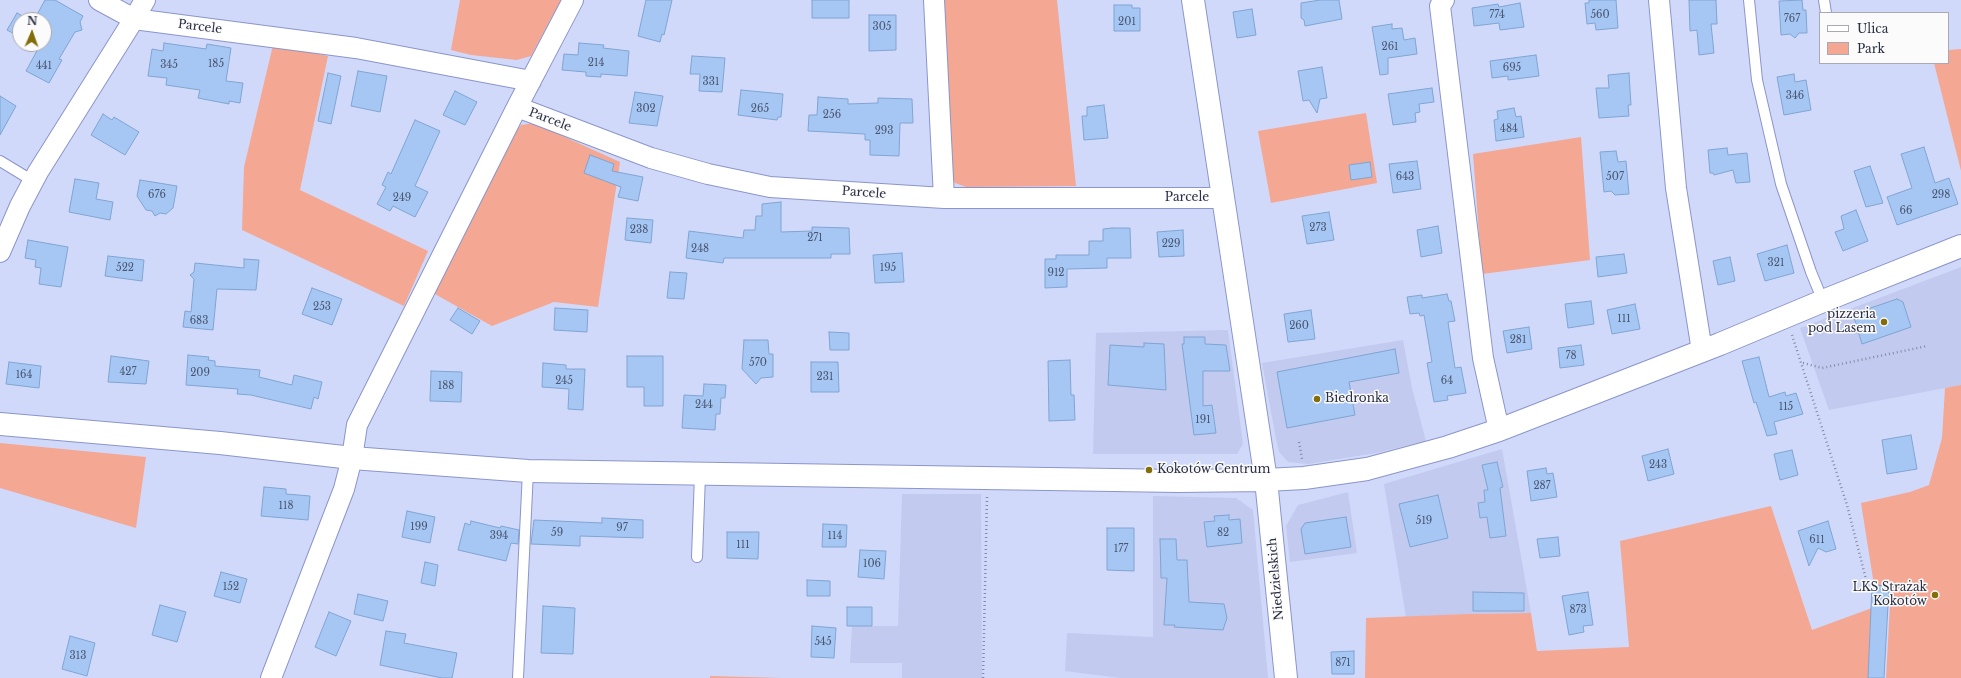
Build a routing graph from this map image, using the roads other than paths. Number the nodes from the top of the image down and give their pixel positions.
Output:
1 (99, 0) edge
2 (145, 0) edge
3 (572, 0) edge
4 (934, 0) edge
5 (1193, 0) edge
6 (1444, 0) edge
7 (1659, 0) edge
8 (1749, 0) edge
9 (1824, 0) edge
10 (1826, 12) edge
11 (134, 19) junction
12 (531, 80) junction
13 (517, 107) junction
14 (0, 161) edge
15 (33, 181) junction
16 (944, 198) junction
17 (1223, 198) junction
18 (1961, 246) edge
19 (0, 252) edge
20 (1823, 301) junction
21 (1702, 351) junction
22 (0, 424) edge
23 (1499, 430) junction
24 (352, 458) junction
25 (528, 471) junction
26 (700, 475) junction
27 (1266, 480) junction
28 (697, 557) dead end
29 (271, 678) edge
30 (518, 678) edge
31 (1286, 678) edge

1 - 11 street
2 - 11 street
3 - 12 street
4 - 16 street
5 - 17 street, Niedzielskich
6 - 23 street
7 - 21 street
8 - 20 lane
9 - 10 lane
11 - 12 street, Parcele
11 - 15 street
12 - 13 street
13 - 16 street, Parcele
13 - 24 street
14 - 15 lane
15 - 19 street
16 - 17 street, Parcele
17 - 27 street, Niedzielskich
18 - 20 street
20 - 21 street
21 - 23 street
22 - 24 street
23 - 27 street
24 - 25 street
24 - 29 street
25 - 26 street
25 - 30 lane
26 - 27 street
26 - 28 lane
27 - 31 street, Niedzielskich

